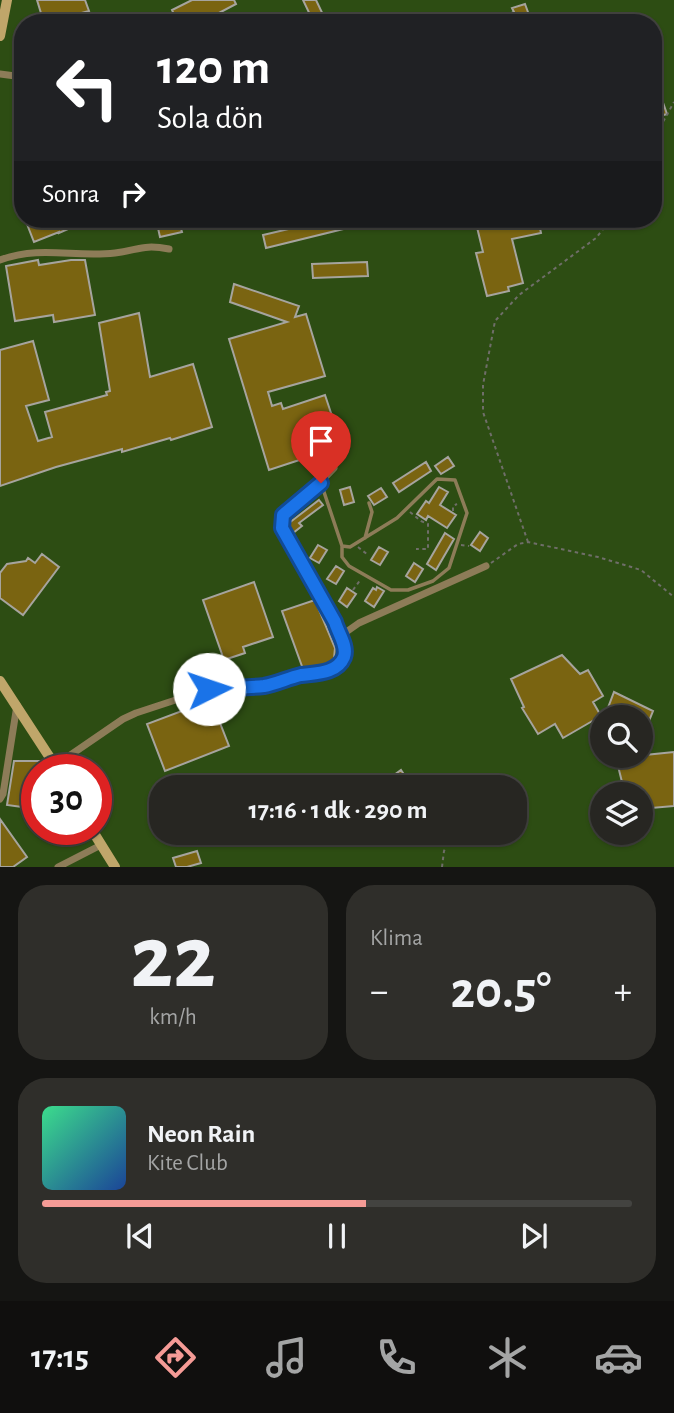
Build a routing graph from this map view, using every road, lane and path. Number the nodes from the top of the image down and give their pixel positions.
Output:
1 (7, 0) edge
2 (0, 37) edge
3 (674, 102) edge
4 (662, 124) edge
5 (604, 228) edge
6 (169, 249) dead end
7 (0, 260) edge
8 (334, 468) dead end
9 (321, 483) junction
10 (463, 500) junction
11 (369, 503) dead end
12 (407, 509) junction
13 (453, 511) dead end
14 (365, 538) junction
15 (528, 541) junction
16 (354, 545) junction
17 (342, 546) junction
18 (416, 549) dead end
19 (368, 555) dead end
20 (486, 566) joint
21 (365, 575) junction
22 (353, 590) dead end
23 (674, 597) edge
24 (339, 636) junction
25 (0, 681) edge
26 (17, 705) junction
27 (48, 754) edge
28 (76, 754) edge
29 (0, 799) edge
30 (101, 845) joint
31 (447, 845) edge
32 (58, 867) edge
33 (115, 867) edge
34 (442, 867) edge

1 - 2 main road
3 - 4 path
5 - 15 path
6 - 7 street
8 - 9 street
9 - 17 lane
9 - 24 street
10 - 12 lane
10 - 13 path
10 - 21 lane
11 - 14 lane
12 - 14 lane
12 - 18 path
14 - 16 lane
15 - 20 path
15 - 23 path
16 - 17 lane
16 - 19 path
17 - 21 lane
20 - 24 street
21 - 22 path
24 - 28 street
25 - 26 main road
26 - 27 main road
26 - 29 street
30 - 32 street
30 - 33 main road
31 - 34 path

